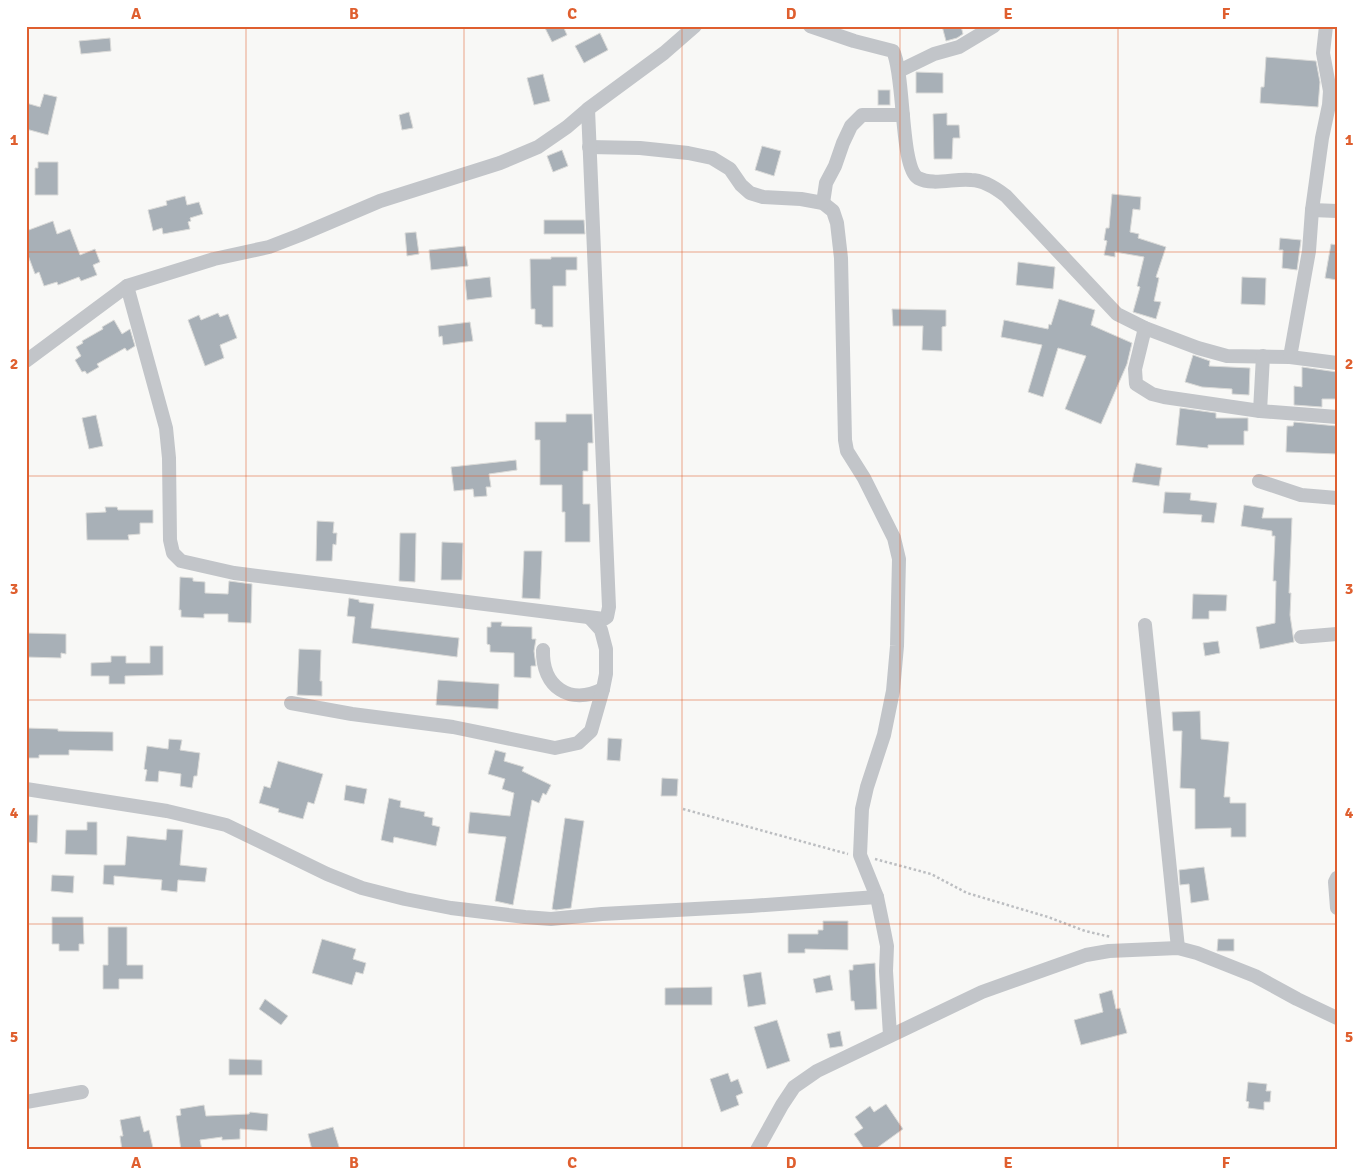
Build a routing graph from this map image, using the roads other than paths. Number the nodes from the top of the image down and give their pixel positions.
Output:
1 (696, 26) edge
2 (810, 26) edge
3 (994, 26) edge
4 (1326, 26) edge
5 (899, 71) junction
6 (1333, 106) edge
7 (588, 109) junction
8 (903, 116) junction
9 (589, 146) junction
10 (823, 203) junction
11 (1312, 210) junction
12 (1337, 211) edge
13 (128, 286) junction
14 (1145, 328) junction
15 (1263, 356) junction
16 (1290, 357) junction
17 (26, 361) edge
18 (1337, 363) edge
19 (1260, 411) junction
20 (1337, 417) edge
21 (1259, 481) dead end
22 (1337, 498) edge
23 (590, 618) junction
24 (1145, 625) dead end
25 (1337, 634) edge
26 (1301, 637) dead end
27 (543, 650) dead end
28 (603, 689) junction
29 (292, 703) dead end
30 (26, 789) edge
31 (1337, 878) edge
32 (877, 897) junction
33 (1337, 908) edge
34 (1178, 948) junction
35 (1337, 1018) edge
36 (890, 1035) junction
37 (82, 1092) dead end
38 (26, 1102) edge
39 (757, 1150) edge

1 - 7 street
2 - 5 street
3 - 5 street
4 - 6 street
5 - 8 street
6 - 11 street
7 - 9 street
7 - 13 street
8 - 10 street
8 - 14 street
9 - 10 street
9 - 23 street
10 - 32 street
11 - 12 street
11 - 16 street
13 - 17 street
13 - 23 street
14 - 15 street
14 - 19 street
15 - 16 street
15 - 19 street
16 - 18 street
19 - 20 street
21 - 22 street
23 - 28 street
24 - 34 street
25 - 26 street
27 - 28 street
28 - 29 street
30 - 32 street
31 - 33 street
32 - 36 street
34 - 35 street
34 - 36 street
36 - 39 street
37 - 38 street

